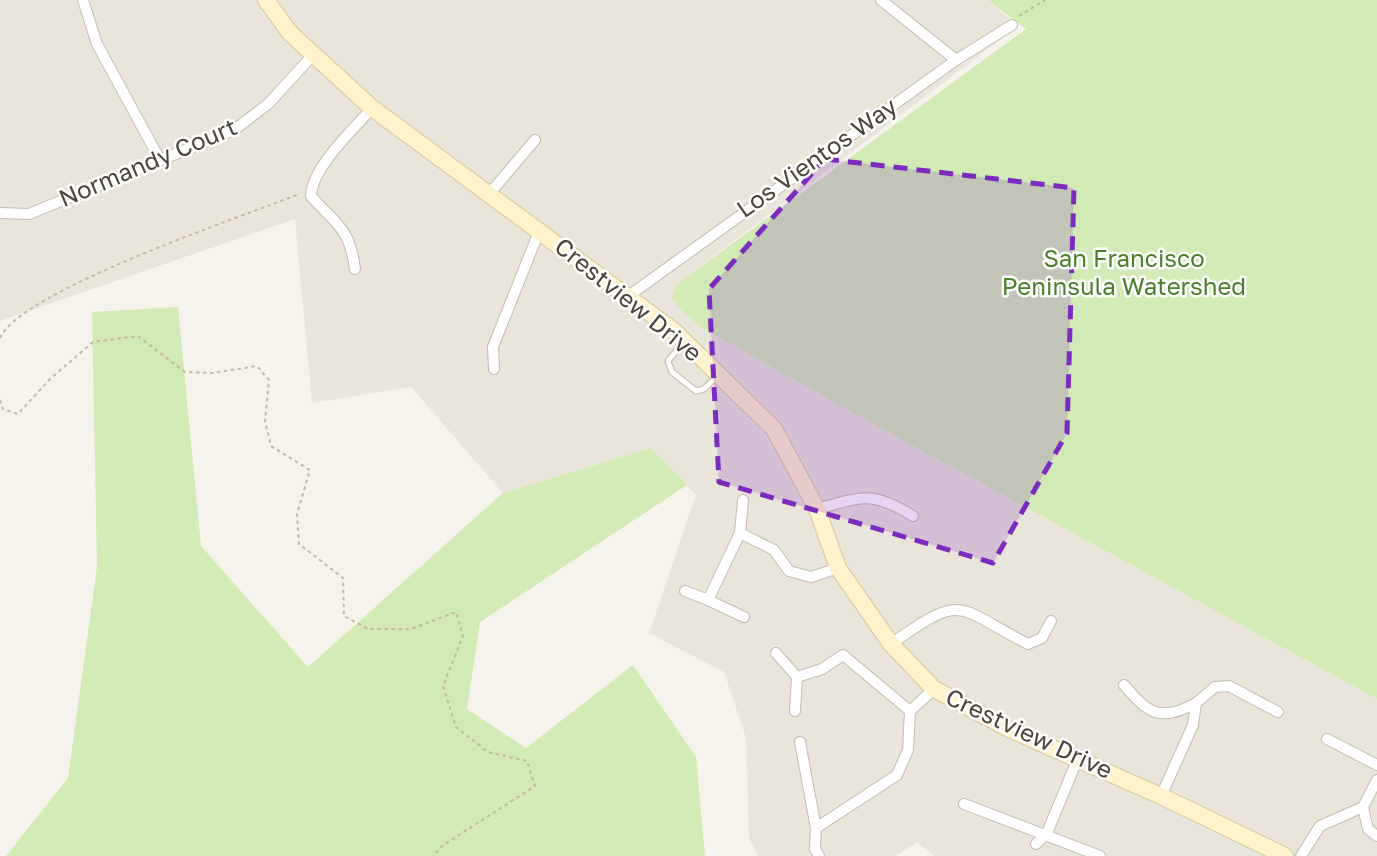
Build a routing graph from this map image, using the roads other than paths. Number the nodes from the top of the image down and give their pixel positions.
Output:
1 (83, 0) edge
2 (266, 0) edge
3 (881, 0) edge
4 (1012, 25) road end
5 (313, 55) junction
6 (956, 60) junction
7 (372, 108) junction
8 (535, 140) dead end
9 (160, 160) junction
10 (490, 193) junction
11 (0, 213) edge
12 (540, 229) junction
13 (355, 269) dead end
14 (626, 297) junction
15 (684, 342) junction
16 (494, 369) dead end
17 (719, 375) junction
18 (743, 499) dead end
19 (817, 509) junction
20 (913, 516) dead end
21 (740, 533) junction
22 (838, 568) junction
23 (685, 591) dead end
24 (708, 600) junction
25 (744, 617) dead end
26 (1051, 621) dead end
27 (891, 644) junction
28 (776, 653) dead end
29 (797, 677) junction
30 (1124, 685) dead end
31 (934, 689) junction
32 (1196, 703) junction
33 (795, 711) dead end
34 (910, 711) junction
35 (1278, 712) dead end
36 (1327, 739) dead end
37 (800, 741) dead end
38 (1078, 758) junction
39 (1377, 765) edge
40 (1377, 780) edge
41 (1161, 796) junction
42 (964, 804) dead end
43 (1363, 807) junction
44 (816, 828) junction
45 (1047, 833) junction
46 (1377, 836) edge
47 (1036, 844) dead end
48 (819, 856) edge
49 (1100, 856) edge
50 (1285, 856) edge
51 (1301, 856) edge

1 - 9 street
2 - 5 street, Crestview Drive
3 - 6 street
4 - 6 street, Los Vientos Way
5 - 7 street, Crestview Drive
5 - 9 street, Normandy Court
6 - 14 street, Los Vientos Way
7 - 10 street, Crestview Drive
7 - 13 street
8 - 10 street
9 - 11 street, Normandy Court
10 - 12 street, Crestview Drive
12 - 14 street, Crestview Drive
12 - 16 street
14 - 15 street, Crestview Drive
15 - 17 street, Crestview Drive
15 - 17 lane
17 - 19 street, Crestview Drive
18 - 21 street
19 - 20 street
19 - 22 street, Crestview Drive
21 - 22 street
21 - 24 street
22 - 27 street, Crestview Drive
23 - 24 street
24 - 25 street
26 - 27 street
27 - 31 street, Crestview Drive
28 - 29 street
29 - 33 street
29 - 34 street
30 - 32 street
31 - 34 street
31 - 38 street, Crestview Drive
32 - 35 street
32 - 41 street
34 - 44 street
36 - 39 street
37 - 44 street
38 - 41 street, Crestview Drive
38 - 45 street
40 - 43 street
41 - 50 street, Crestview Drive
42 - 45 street
43 - 46 street
43 - 51 street
44 - 48 street
45 - 47 street
45 - 49 street

